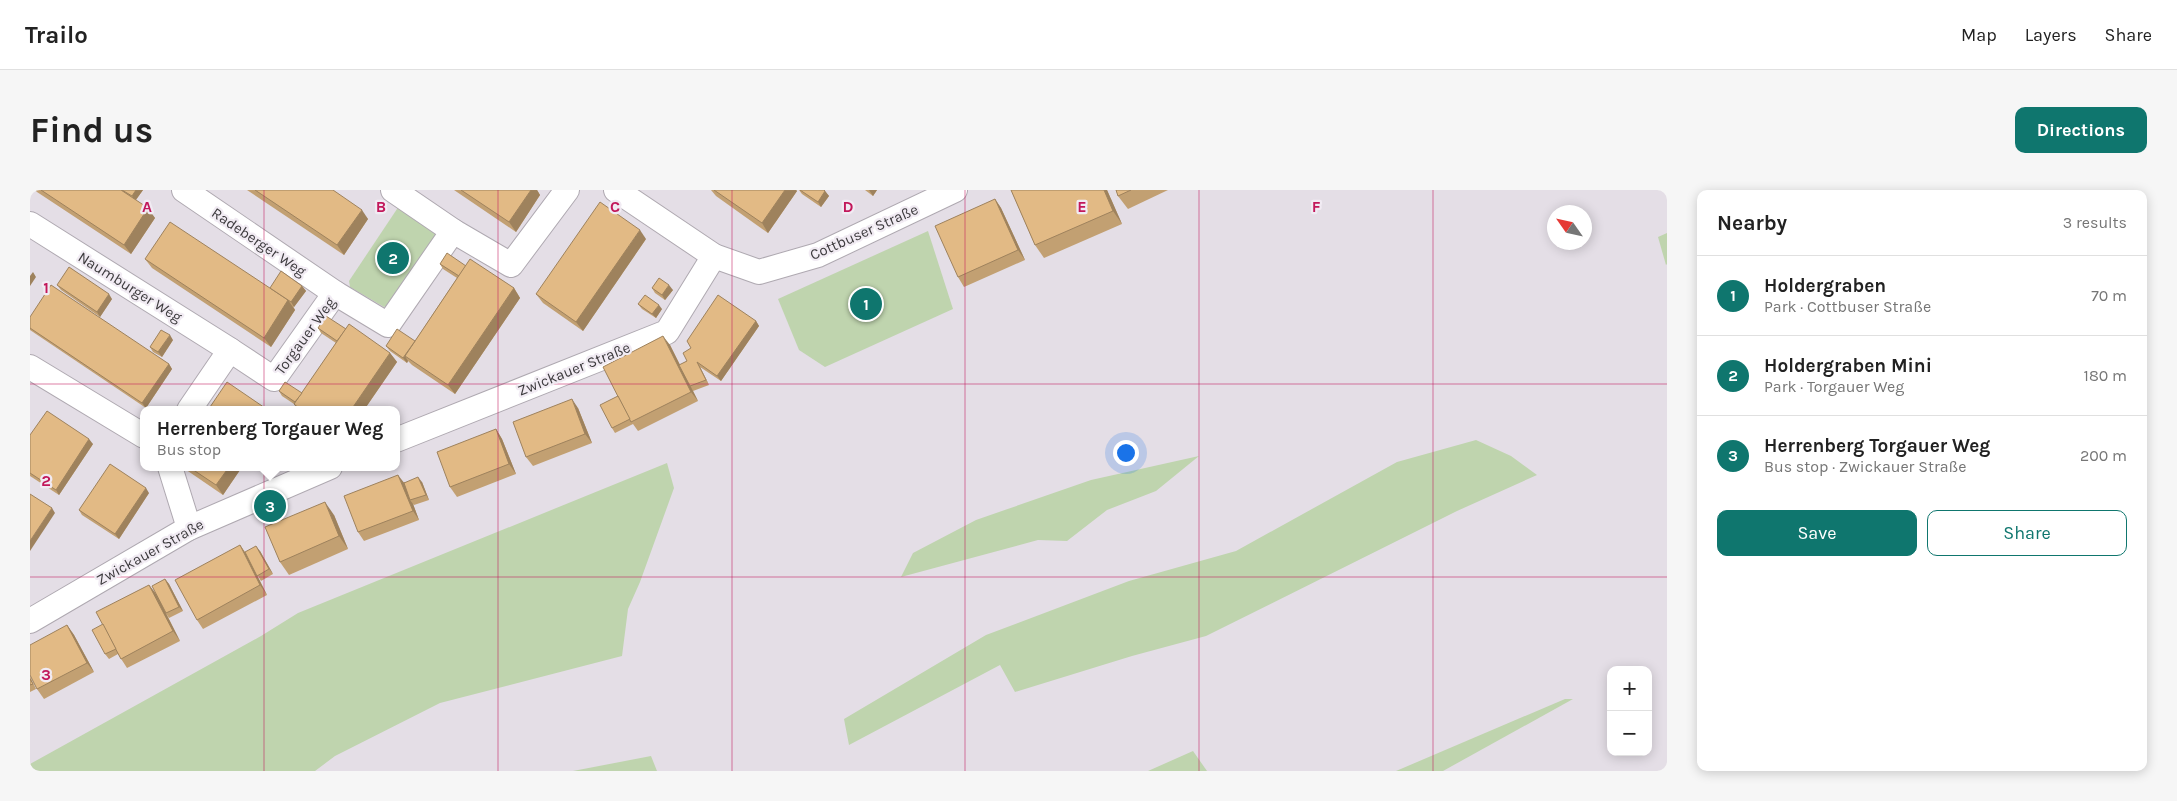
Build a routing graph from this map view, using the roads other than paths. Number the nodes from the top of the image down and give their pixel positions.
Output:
1 (184, 190) edge
2 (393, 190) edge
3 (566, 190) edge
4 (616, 190) edge
5 (955, 190) edge
6 (30, 224) edge
7 (453, 231) junction
8 (714, 256) junction
9 (334, 293) junction
10 (230, 350) junction
11 (30, 367) edge
12 (192, 406) edge
13 (140, 434) edge
14 (400, 438) edge
15 (171, 471) edge
16 (321, 471) edge
17 (188, 528) junction
18 (30, 621) edge

1 - 9 street, Radeberger Weg
2 - 7 street
3 - 7 street
4 - 8 street, Cottbuser Straße
5 - 8 street, Cottbuser Straße
6 - 10 street, Naumburger Weg
7 - 9 street, Torgauer Weg
8 - 14 street, Zwickauer Straße
9 - 10 street, Torgauer Weg
10 - 12 street
11 - 13 street
15 - 17 street
16 - 17 street, Zwickauer Straße
17 - 18 street, Zwickauer Straße

